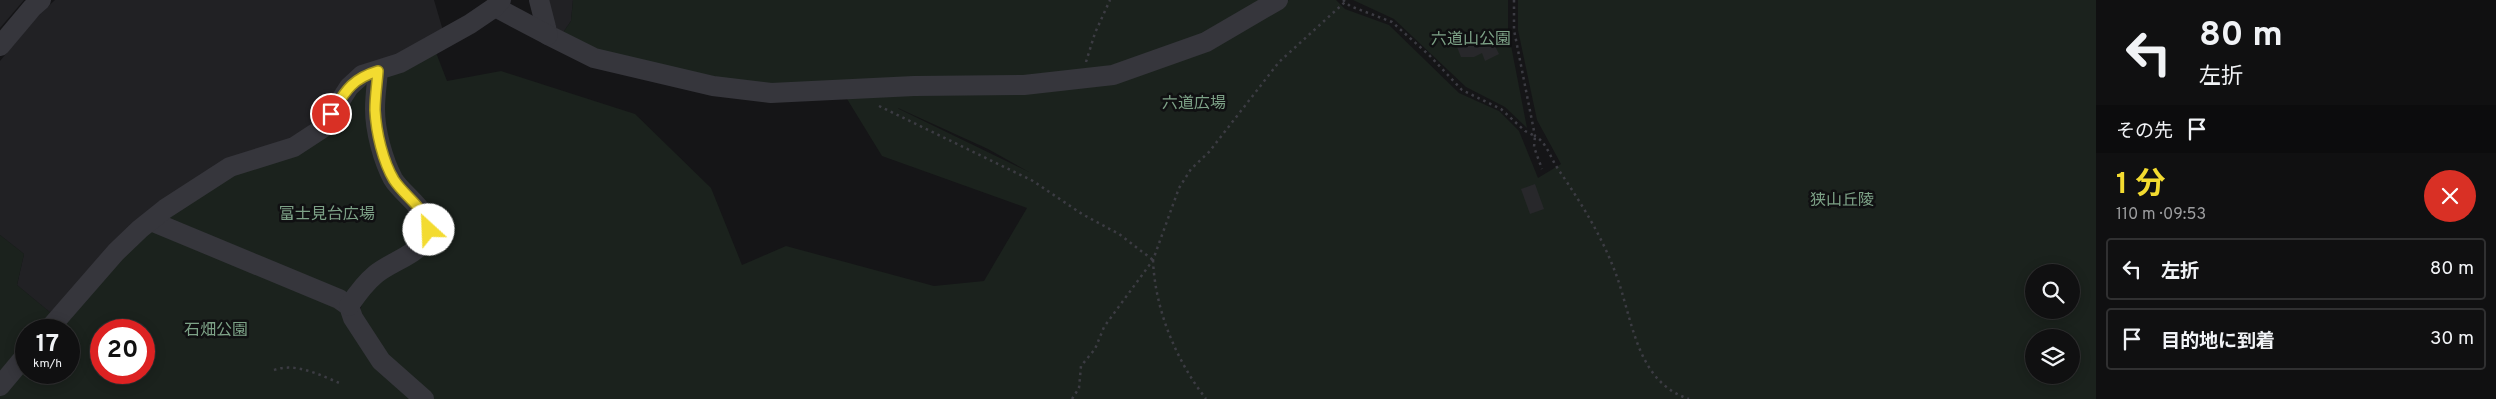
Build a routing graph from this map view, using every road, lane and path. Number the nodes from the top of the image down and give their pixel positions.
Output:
1 (41, 0) edge
2 (539, 0) edge
3 (1110, 0) edge
4 (1278, 0) edge
5 (1514, 0) edge
6 (1344, 1) edge
7 (498, 3) edge
8 (548, 35) junction
9 (0, 46) edge
10 (378, 71) junction
11 (1085, 79) junction
12 (871, 102) dead end
13 (1534, 136) junction
14 (1542, 169) dead end
15 (150, 221) junction
16 (1154, 260) junction
17 (349, 306) junction
18 (58, 319) edge
19 (15, 368) edge
20 (274, 370) dead end
21 (342, 384) dead end
22 (0, 386) edge
23 (424, 399) edge
24 (1072, 399) edge
25 (1206, 399) edge
26 (1689, 399) edge

1 - 9 street
2 - 8 street
3 - 11 path
4 - 11 street
5 - 13 path
6 - 13 path
6 - 16 path
7 - 8 street
7 - 10 street
8 - 11 street
10 - 15 street
10 - 17 street
12 - 16 path
13 - 14 path
13 - 26 path
15 - 17 street
15 - 18 street
16 - 24 path
16 - 25 path
17 - 23 street
19 - 22 street
20 - 21 path

